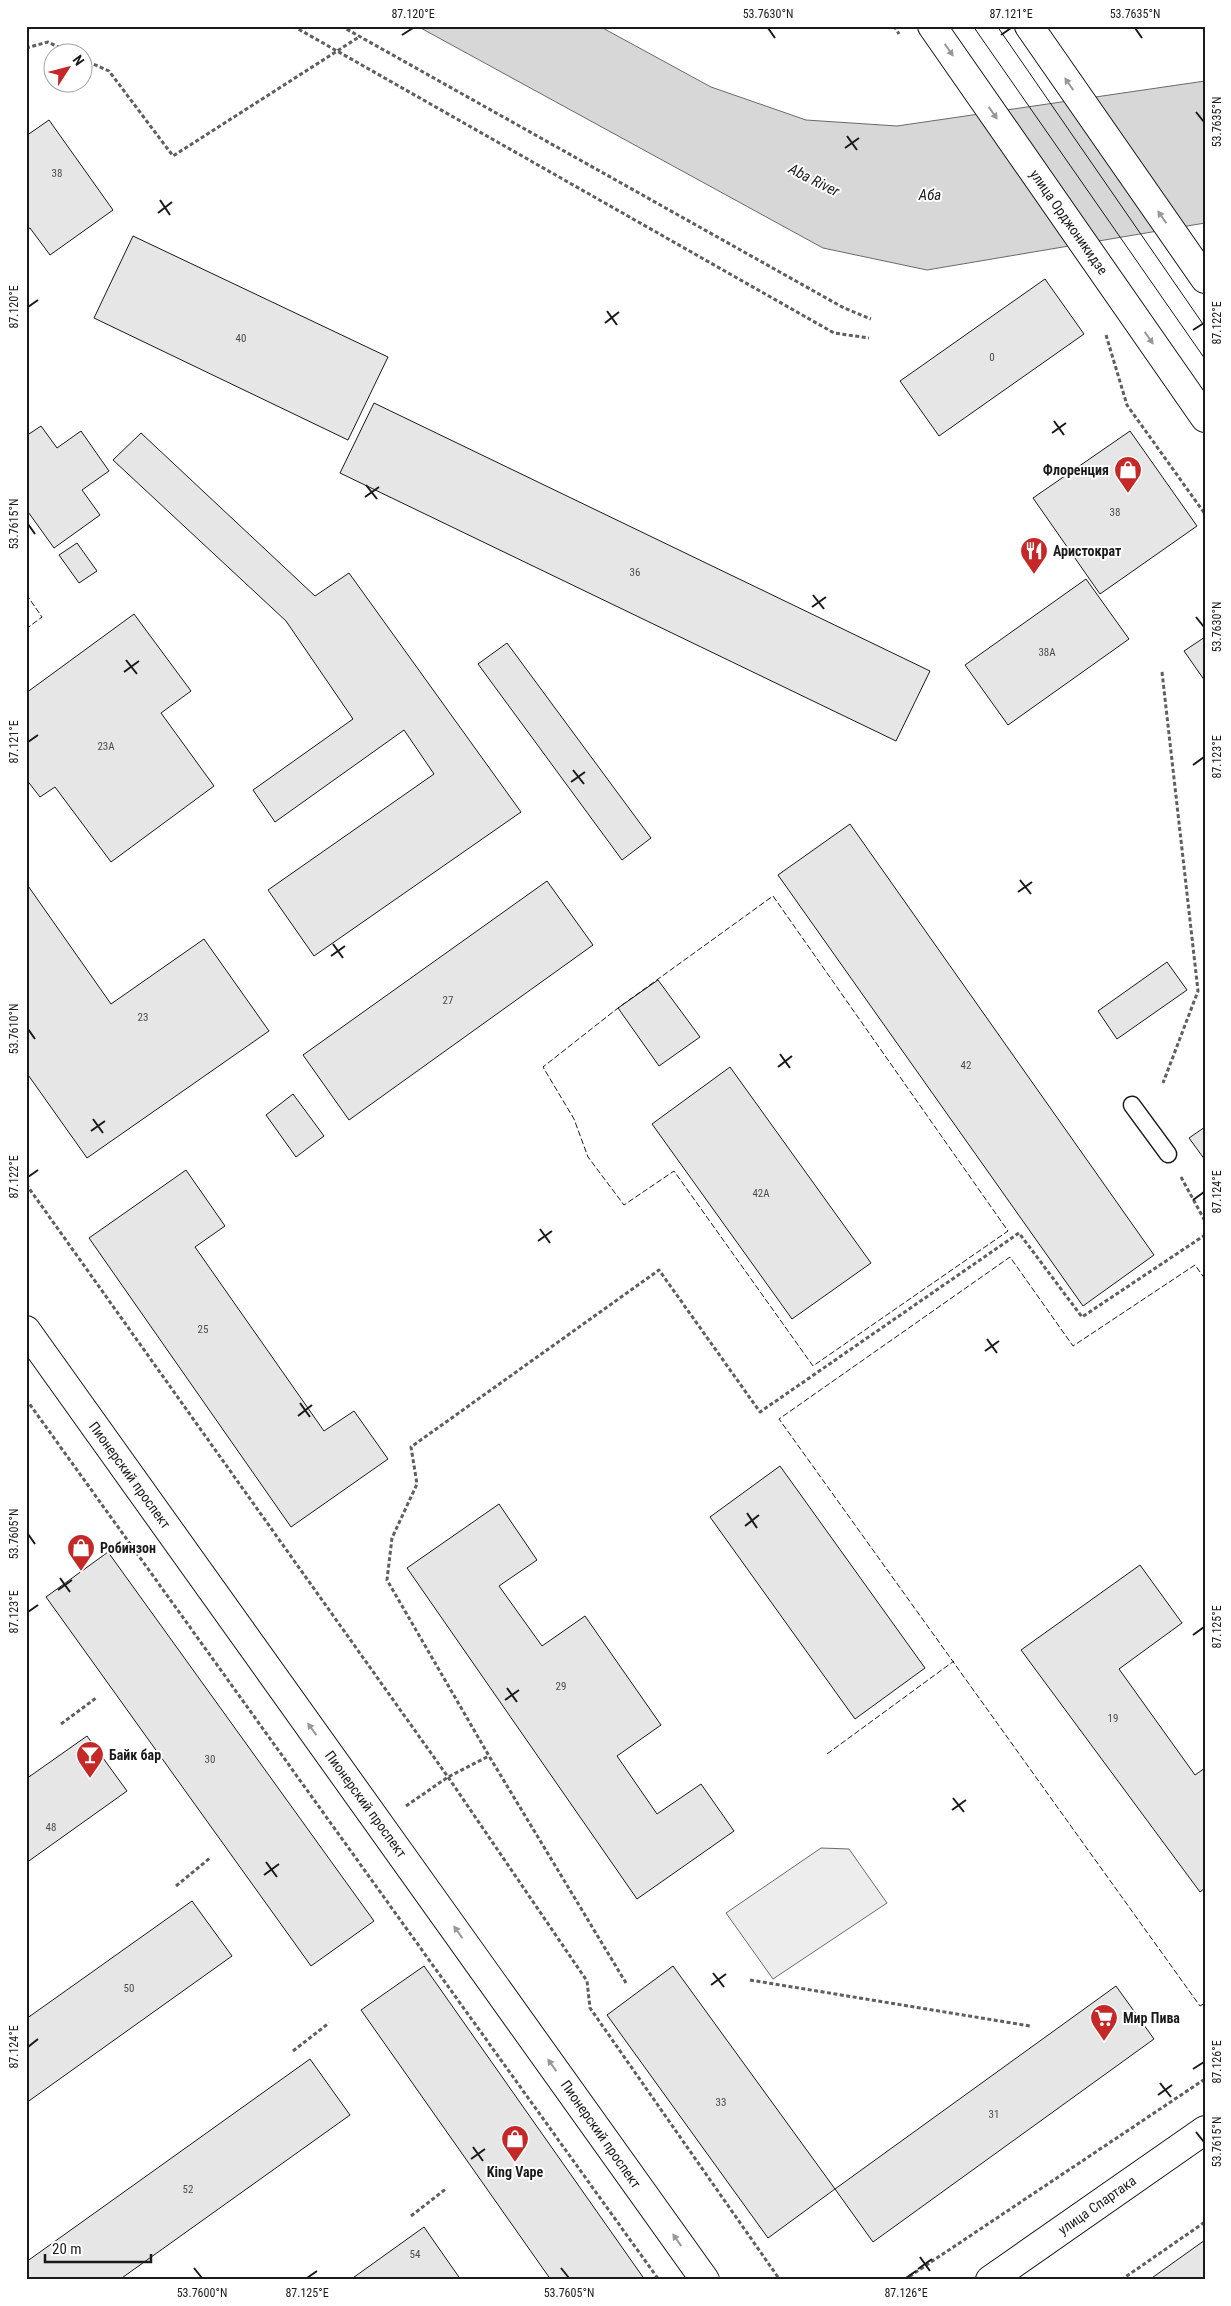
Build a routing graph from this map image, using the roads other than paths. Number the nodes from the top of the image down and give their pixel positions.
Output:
1 (932, 26) edge
2 (1031, 30) edge
3 (1205, 280) edge
4 (1205, 418) edge
5 (1132, 1105) dead end
6 (1168, 1154) road end
7 (26, 1330) edge
8 (1205, 2130) edge
9 (705, 2280) edge
10 (990, 2280) edge

1 -> 4 street, улица Орджоникидзе
3 -> 2 street
5 - 6 lane
9 -> 7 street, Пионерский проспект
8 - 10 street, улица Спартака

